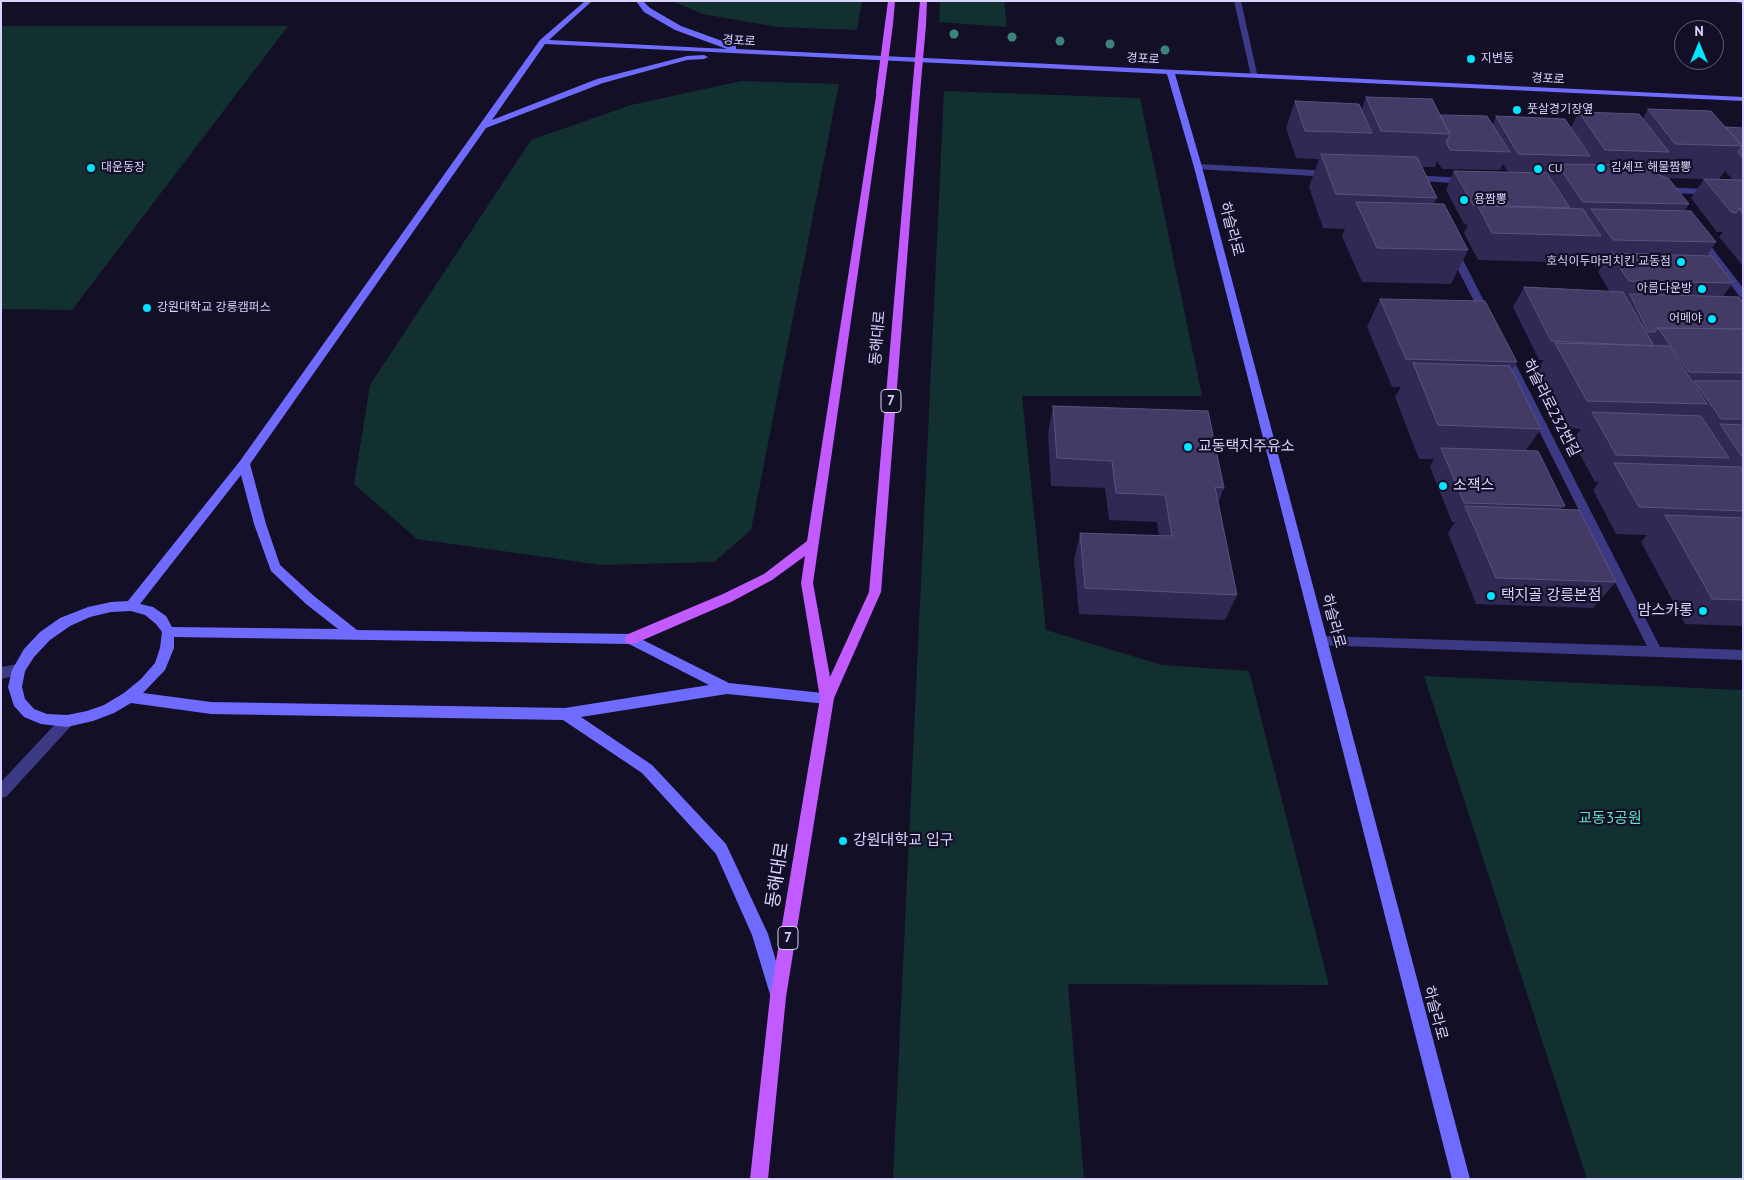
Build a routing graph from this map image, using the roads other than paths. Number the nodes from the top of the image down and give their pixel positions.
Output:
1 (588, 1) edge
2 (639, 1) edge
3 (892, 1) edge
4 (924, 1) edge
5 (1238, 1) edge
6 (1737, 1) edge
7 (1743, 2) edge
8 (542, 42) junction
9 (747, 53) junction
10 (1170, 72) junction
11 (1255, 76) junction
12 (1743, 99) edge
13 (481, 127) junction
14 (1198, 167) junction
15 (1338, 174) edge
16 (1397, 177) edge
17 (1476, 181) edge
18 (1663, 192) edge
19 (1743, 194) edge
20 (1693, 228) edge
21 (1448, 240) edge
22 (1743, 295) edge
23 (1492, 328) edge
24 (1501, 345) edge
25 (244, 464) junction
26 (813, 543) junction
27 (131, 606) junction
28 (168, 632) junction
29 (355, 635) junction
30 (631, 639) junction
31 (1321, 641) junction
32 (1656, 652) junction
33 (1743, 655) edge
34 (19, 670) junction
35 (1, 673) edge
36 (727, 688) junction
37 (129, 697) junction
38 (826, 698) junction
39 (566, 714) junction
40 (68, 721) junction
41 (1, 792) edge
42 (778, 997) junction
43 (759, 1179) edge
44 (1461, 1179) edge

1 - 8 street
2 - 9 street
3 - 26 main road, 동해대로 / 7, bridge
4 - 38 main road, 동해대로 / 7, bridge
5 - 11 street
6 - 7 street
8 - 9 street, 경포로
8 - 13 street
9 - 10 street, 경포로
9 - 13 street
10 - 11 street, 경포로
10 - 14 street, 하슬라로
11 - 12 street, 경포로
13 - 25 street
14 - 15 street
14 - 31 street, 하슬라로
16 - 17 street
18 - 19 street
20 - 22 street
21 - 23 street
24 - 32 street, 하슬라로232번길
25 - 27 street
25 - 29 street
26 - 30 main road
26 - 38 main road, 동해대로 / 7
27 - 28 street
27 - 34 street
28 - 29 street
28 - 37 street
29 - 30 street
30 - 36 street
31 - 32 street
31 - 44 street, 하슬라로
32 - 33 street
34 - 35 street
34 - 40 street
36 - 38 street
36 - 39 street
37 - 39 street
37 - 40 street
38 - 42 main road, 동해대로 / 7
39 - 42 street
40 - 41 street
42 - 43 main road, 동해대로 / 7

